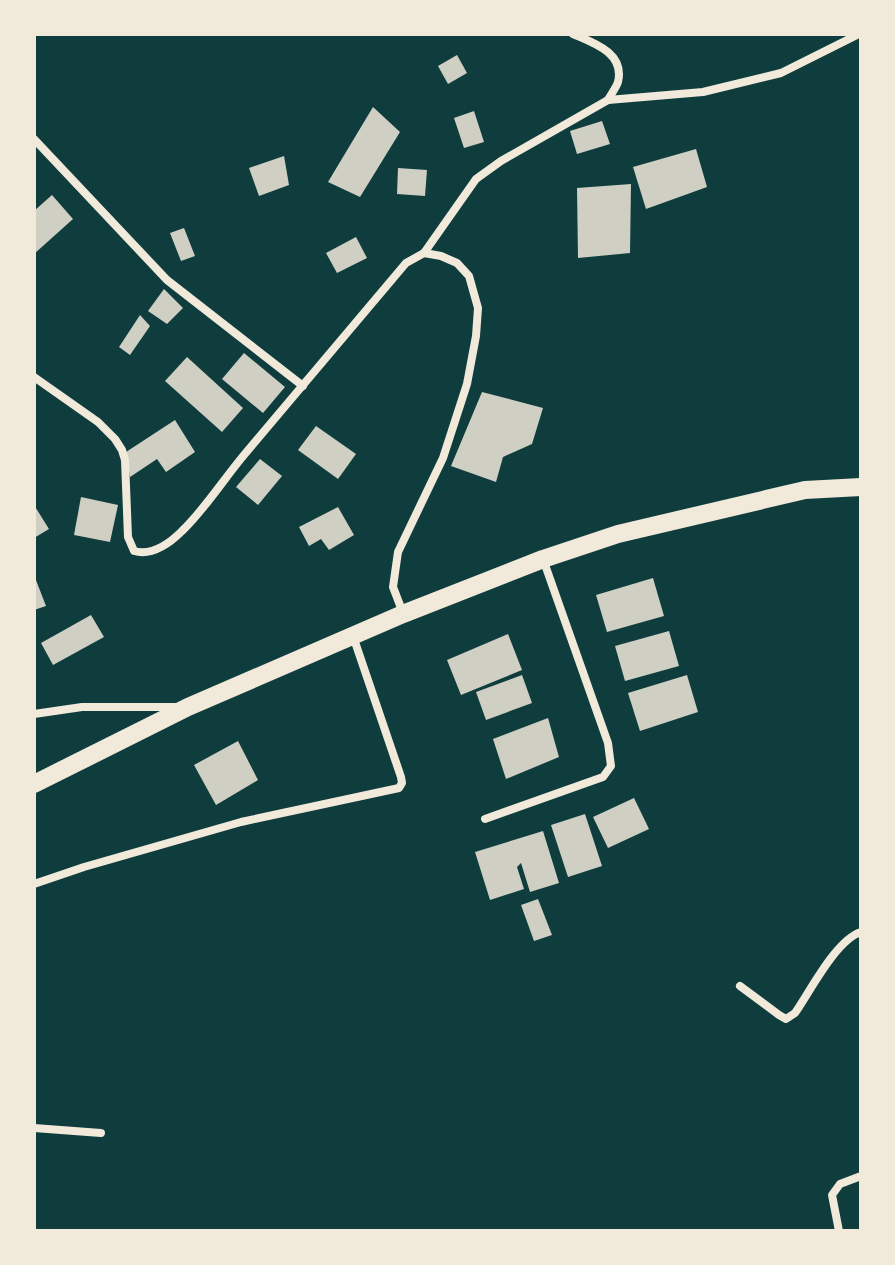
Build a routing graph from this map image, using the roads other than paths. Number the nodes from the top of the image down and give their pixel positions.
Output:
1 (573, 34) edge
2 (859, 34) edge
3 (608, 100) junction
4 (34, 139) edge
5 (424, 253) junction
6 (34, 377) edge
7 (303, 386) junction
8 (861, 487) edge
9 (543, 559) junction
10 (403, 614) junction
11 (353, 636) junction
12 (188, 707) junction
13 (34, 714) edge
14 (34, 784) edge
15 (485, 819) dead end
16 (34, 884) edge
17 (861, 932) edge
18 (740, 986) dead end
19 (34, 1128) edge
20 (101, 1133) dead end
21 (861, 1176) edge
22 (839, 1231) edge

1 - 3 street
2 - 3 street
3 - 5 street
4 - 7 street
5 - 7 street
5 - 10 street
6 - 7 street
8 - 9 highway
9 - 10 highway
9 - 15 street
10 - 11 highway
11 - 12 highway
11 - 16 street
12 - 13 street
12 - 14 highway
17 - 18 street
19 - 20 street
21 - 22 street

